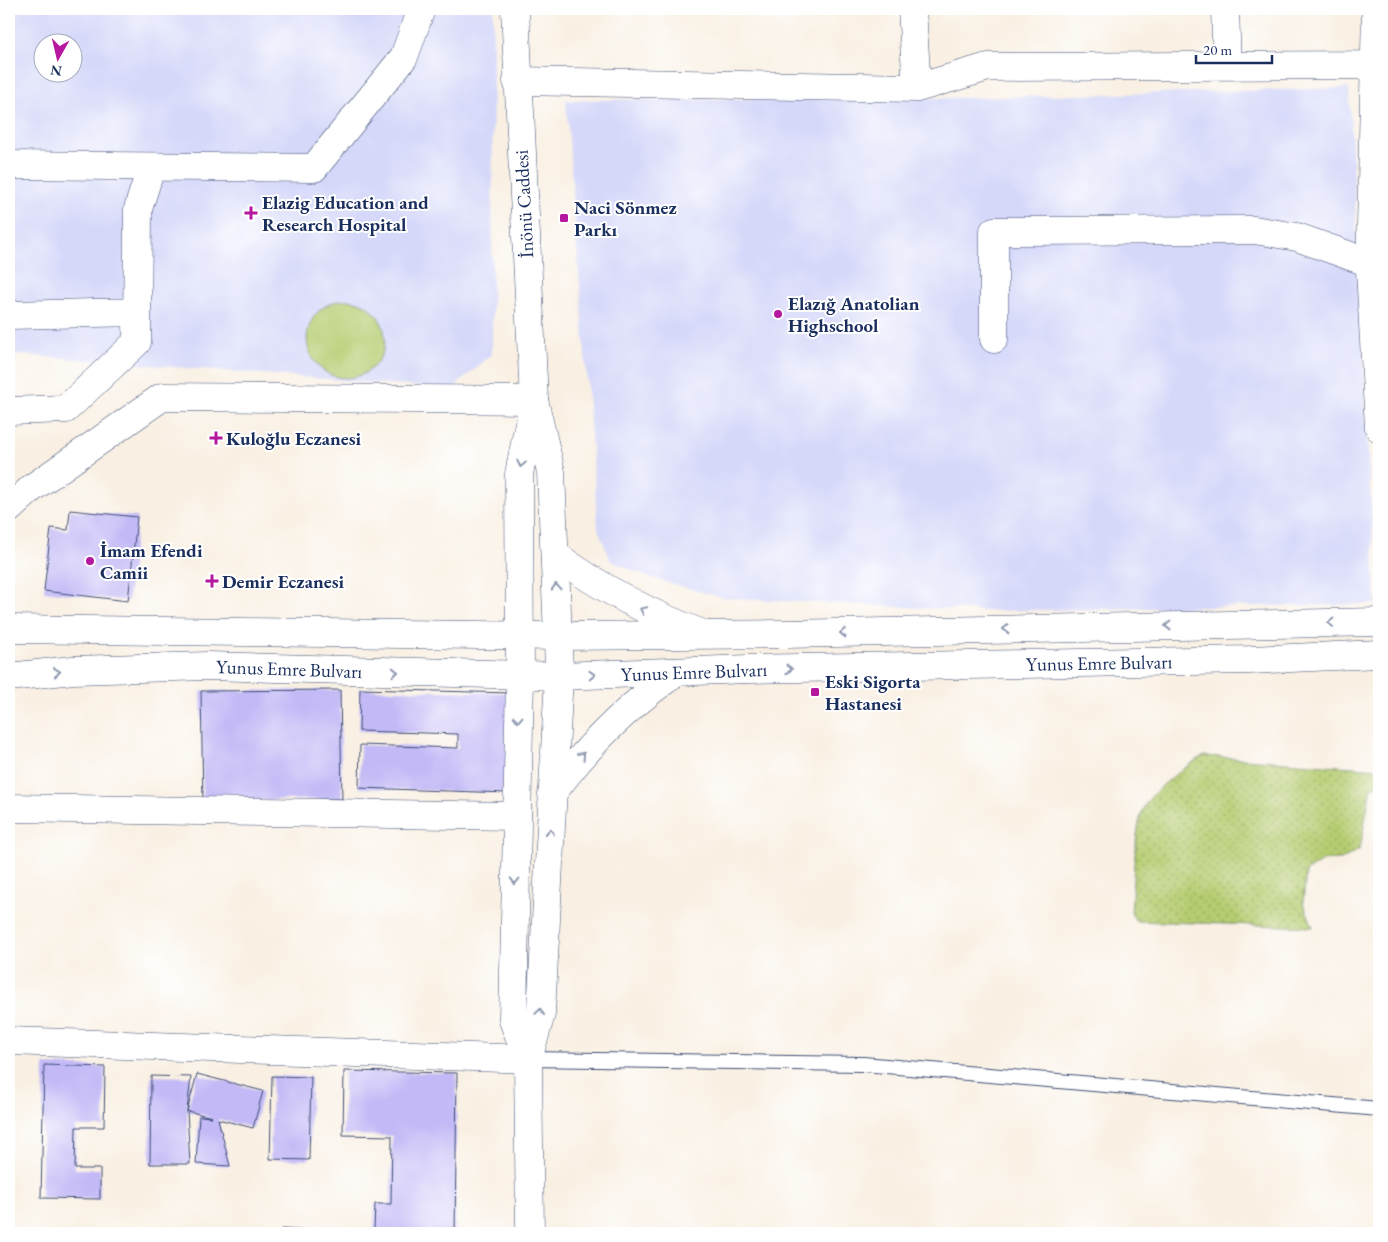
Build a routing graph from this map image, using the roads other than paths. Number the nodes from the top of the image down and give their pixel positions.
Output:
1 (421, 9) edge
2 (515, 9) edge
3 (912, 9) edge
4 (1225, 9) edge
5 (1376, 9) edge
6 (1375, 65) junction
7 (1226, 66) junction
8 (517, 81) junction
9 (917, 88) junction
10 (9, 165) edge
11 (152, 168) junction
12 (1370, 263) junction
13 (1375, 306) edge
14 (137, 312) junction
15 (9, 315) edge
16 (994, 338) dead end
17 (534, 400) junction
18 (9, 411) edge
19 (1379, 428) edge
20 (9, 509) edge
21 (555, 554) junction
22 (1379, 622) edge
23 (9, 629) edge
24 (704, 634) junction
25 (519, 635) junction
26 (558, 636) junction
27 (1379, 654) edge
28 (677, 672) junction
29 (520, 676) junction
30 (559, 676) junction
31 (9, 677) edge
32 (552, 794) junction
33 (9, 808) edge
34 (515, 816) junction
35 (9, 1041) edge
36 (528, 1059) junction
37 (1379, 1109) edge
38 (530, 1233) edge

1 - 11 main road
2 - 8 main road, İnönü Caddesi
3 - 9 main road
4 - 7 main road
5 - 6 main road
6 - 7 main road
6 - 12 main road
7 - 9 main road
8 - 9 main road
8 - 17 main road, İnönü Caddesi
10 - 11 main road
11 - 14 main road
12 - 13 main road
12 - 16 main road
13 - 19 main road
14 - 15 main road
14 - 18 main road
17 - 20 main road
17 - 21 main road, İnönü Caddesi
17 -> 25 main road, İnönü Caddesi
24 -> 21 main road
26 -> 21 main road, İnönü Caddesi
22 -> 24 main road, Yunus Emre Bulvarı
23 - 25 main road, Yunus Emre Bulvarı
24 - 26 main road, Yunus Emre Bulvarı
25 - 26 main road, Yunus Emre Bulvarı
25 - 29 main road, İnönü Caddesi
26 - 30 main road, İnönü Caddesi
28 -> 27 main road, Yunus Emre Bulvarı
30 -> 28 main road, Yunus Emre Bulvarı
32 -> 28 main road
29 - 30 main road, Yunus Emre Bulvarı
31 -> 29 main road, Yunus Emre Bulvarı
29 -> 34 main road, İnönü Caddesi
30 - 32 main road, İnönü Caddesi
36 -> 32 main road, İnönü Caddesi
33 - 34 main road
34 -> 36 main road, İnönü Caddesi
35 - 36 main road
36 - 37 lane
36 - 38 main road

